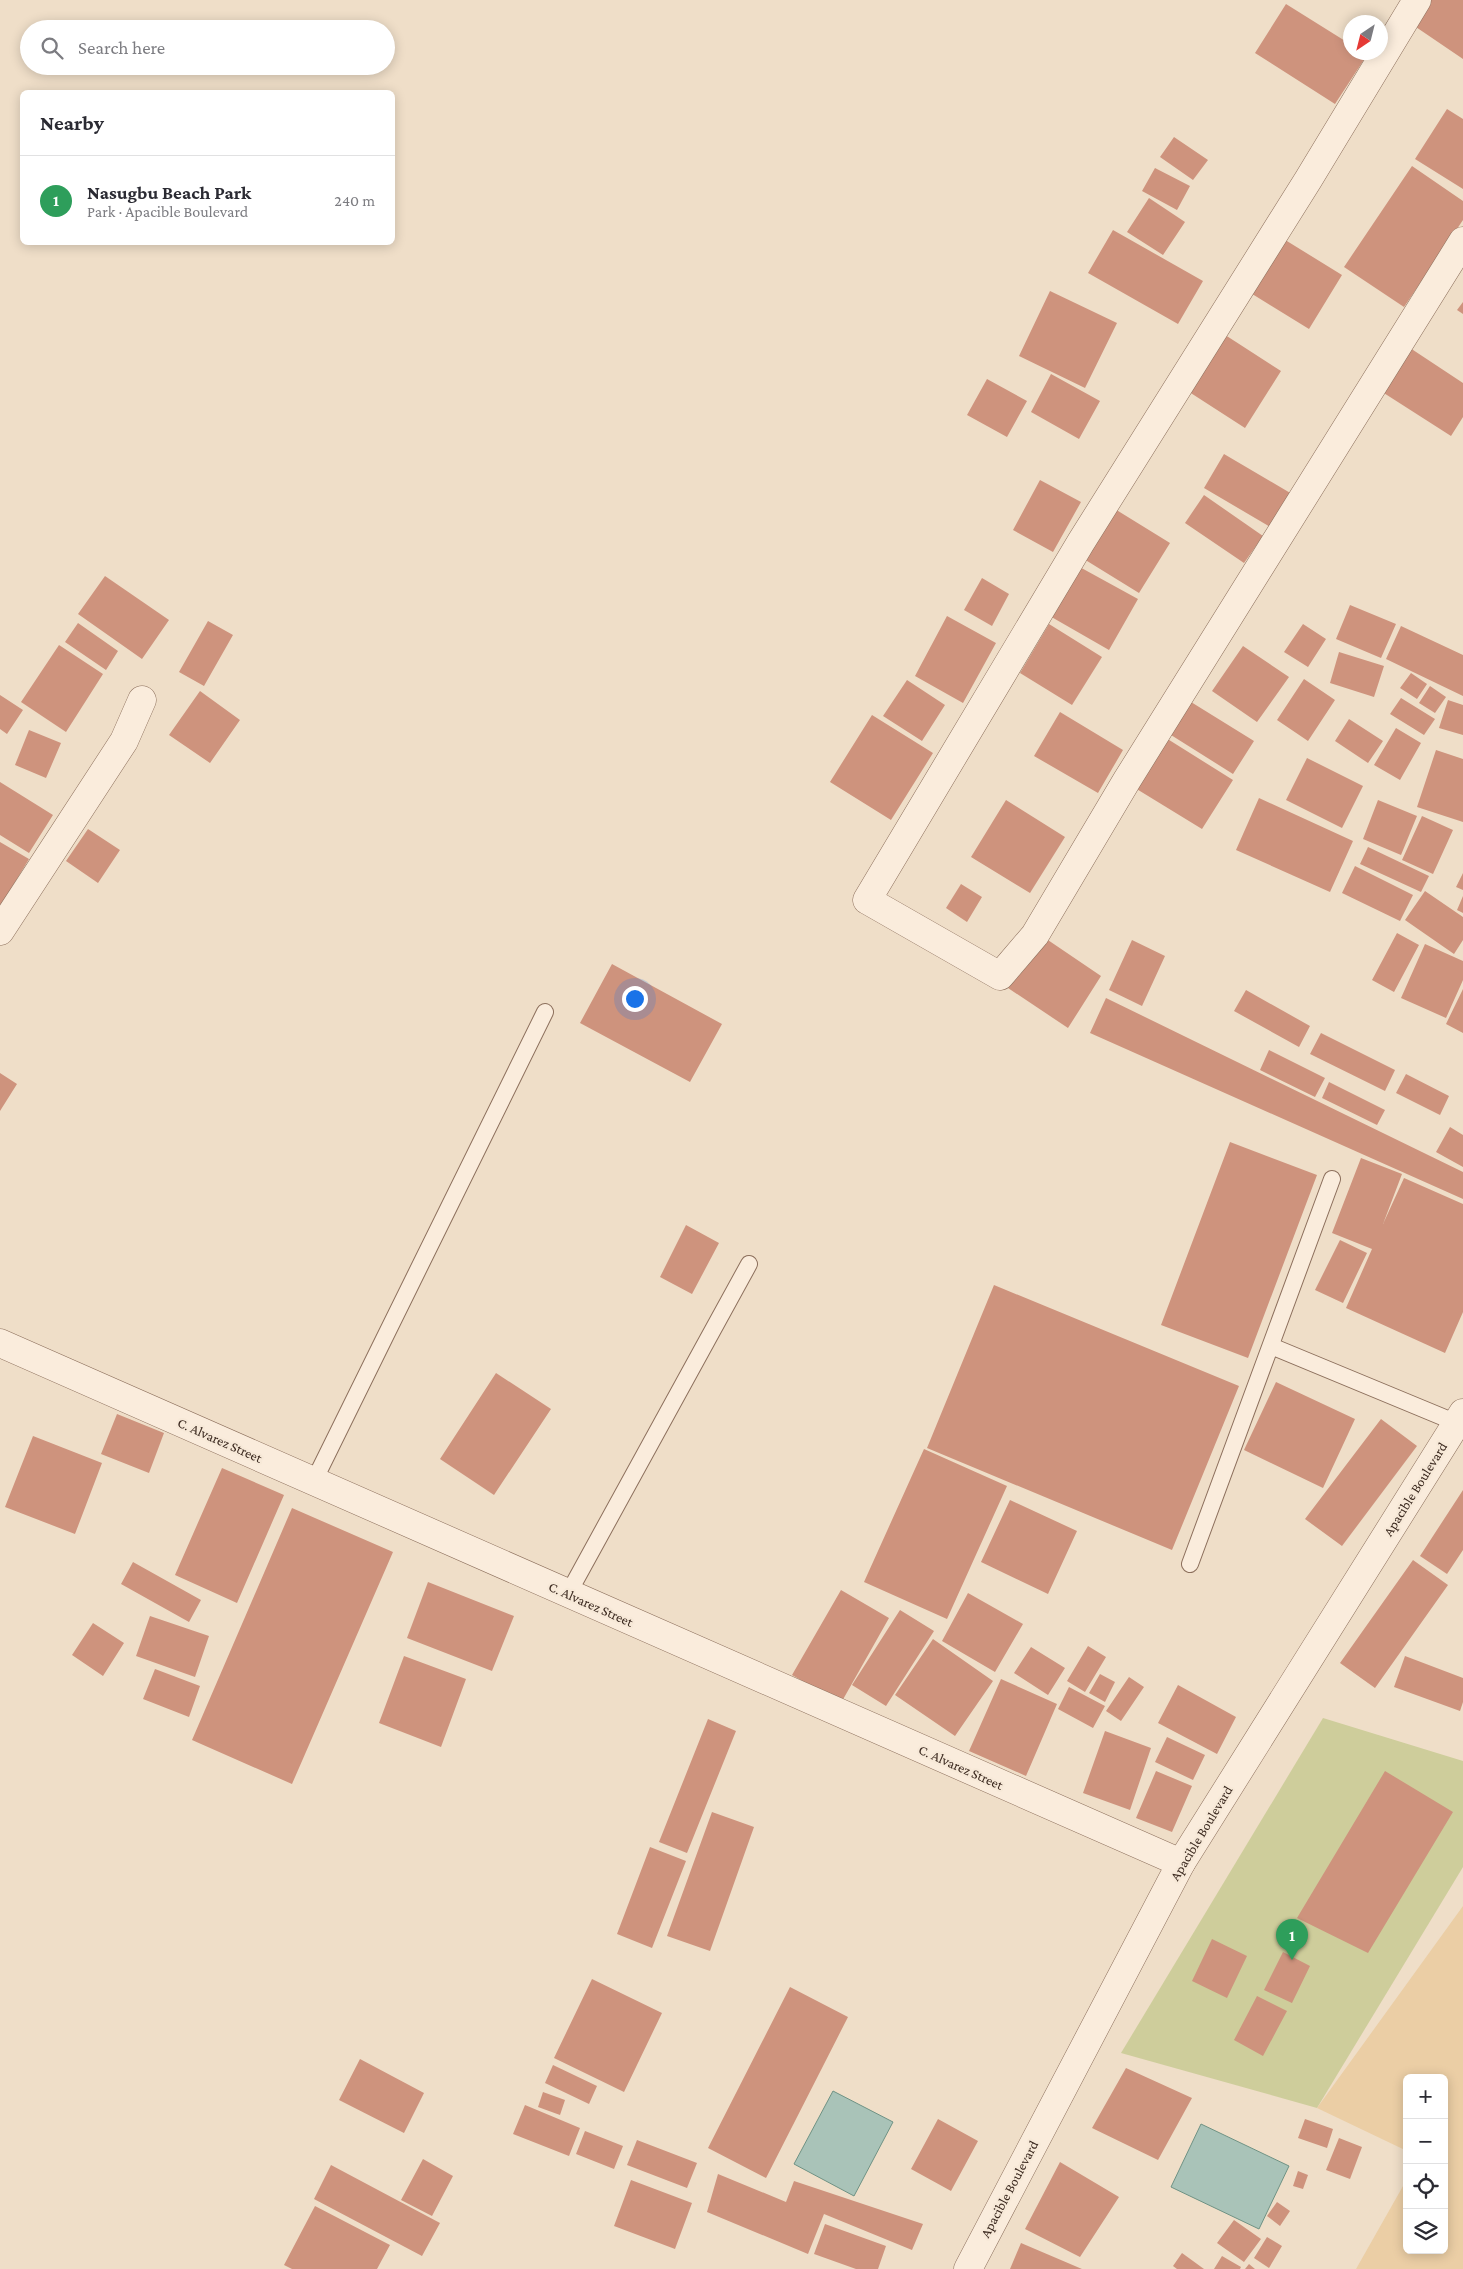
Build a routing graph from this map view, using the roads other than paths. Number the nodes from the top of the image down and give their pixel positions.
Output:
1 (1417, 0) edge
2 (1463, 240) edge
3 (142, 700) dead end
4 (0, 931) edge
5 (546, 1012) dead end
6 (1332, 1179) dead end
7 (749, 1264) dead end
8 (0, 1344) edge
9 (1271, 1346) junction
10 (1460, 1418) edge
11 (314, 1481) junction
12 (1190, 1564) dead end
13 (568, 1594) junction
14 (1181, 1863) junction
15 (968, 2269) edge

1 - 2 street
3 - 4 street
5 - 11 lane
6 - 9 lane
7 - 13 lane
8 - 11 street, C. Alvarez Street
9 - 10 lane
9 - 12 lane
10 - 14 street, Apacible Boulevard
11 - 13 street, C. Alvarez Street
13 - 14 street, C. Alvarez Street
14 - 15 street, Apacible Boulevard

